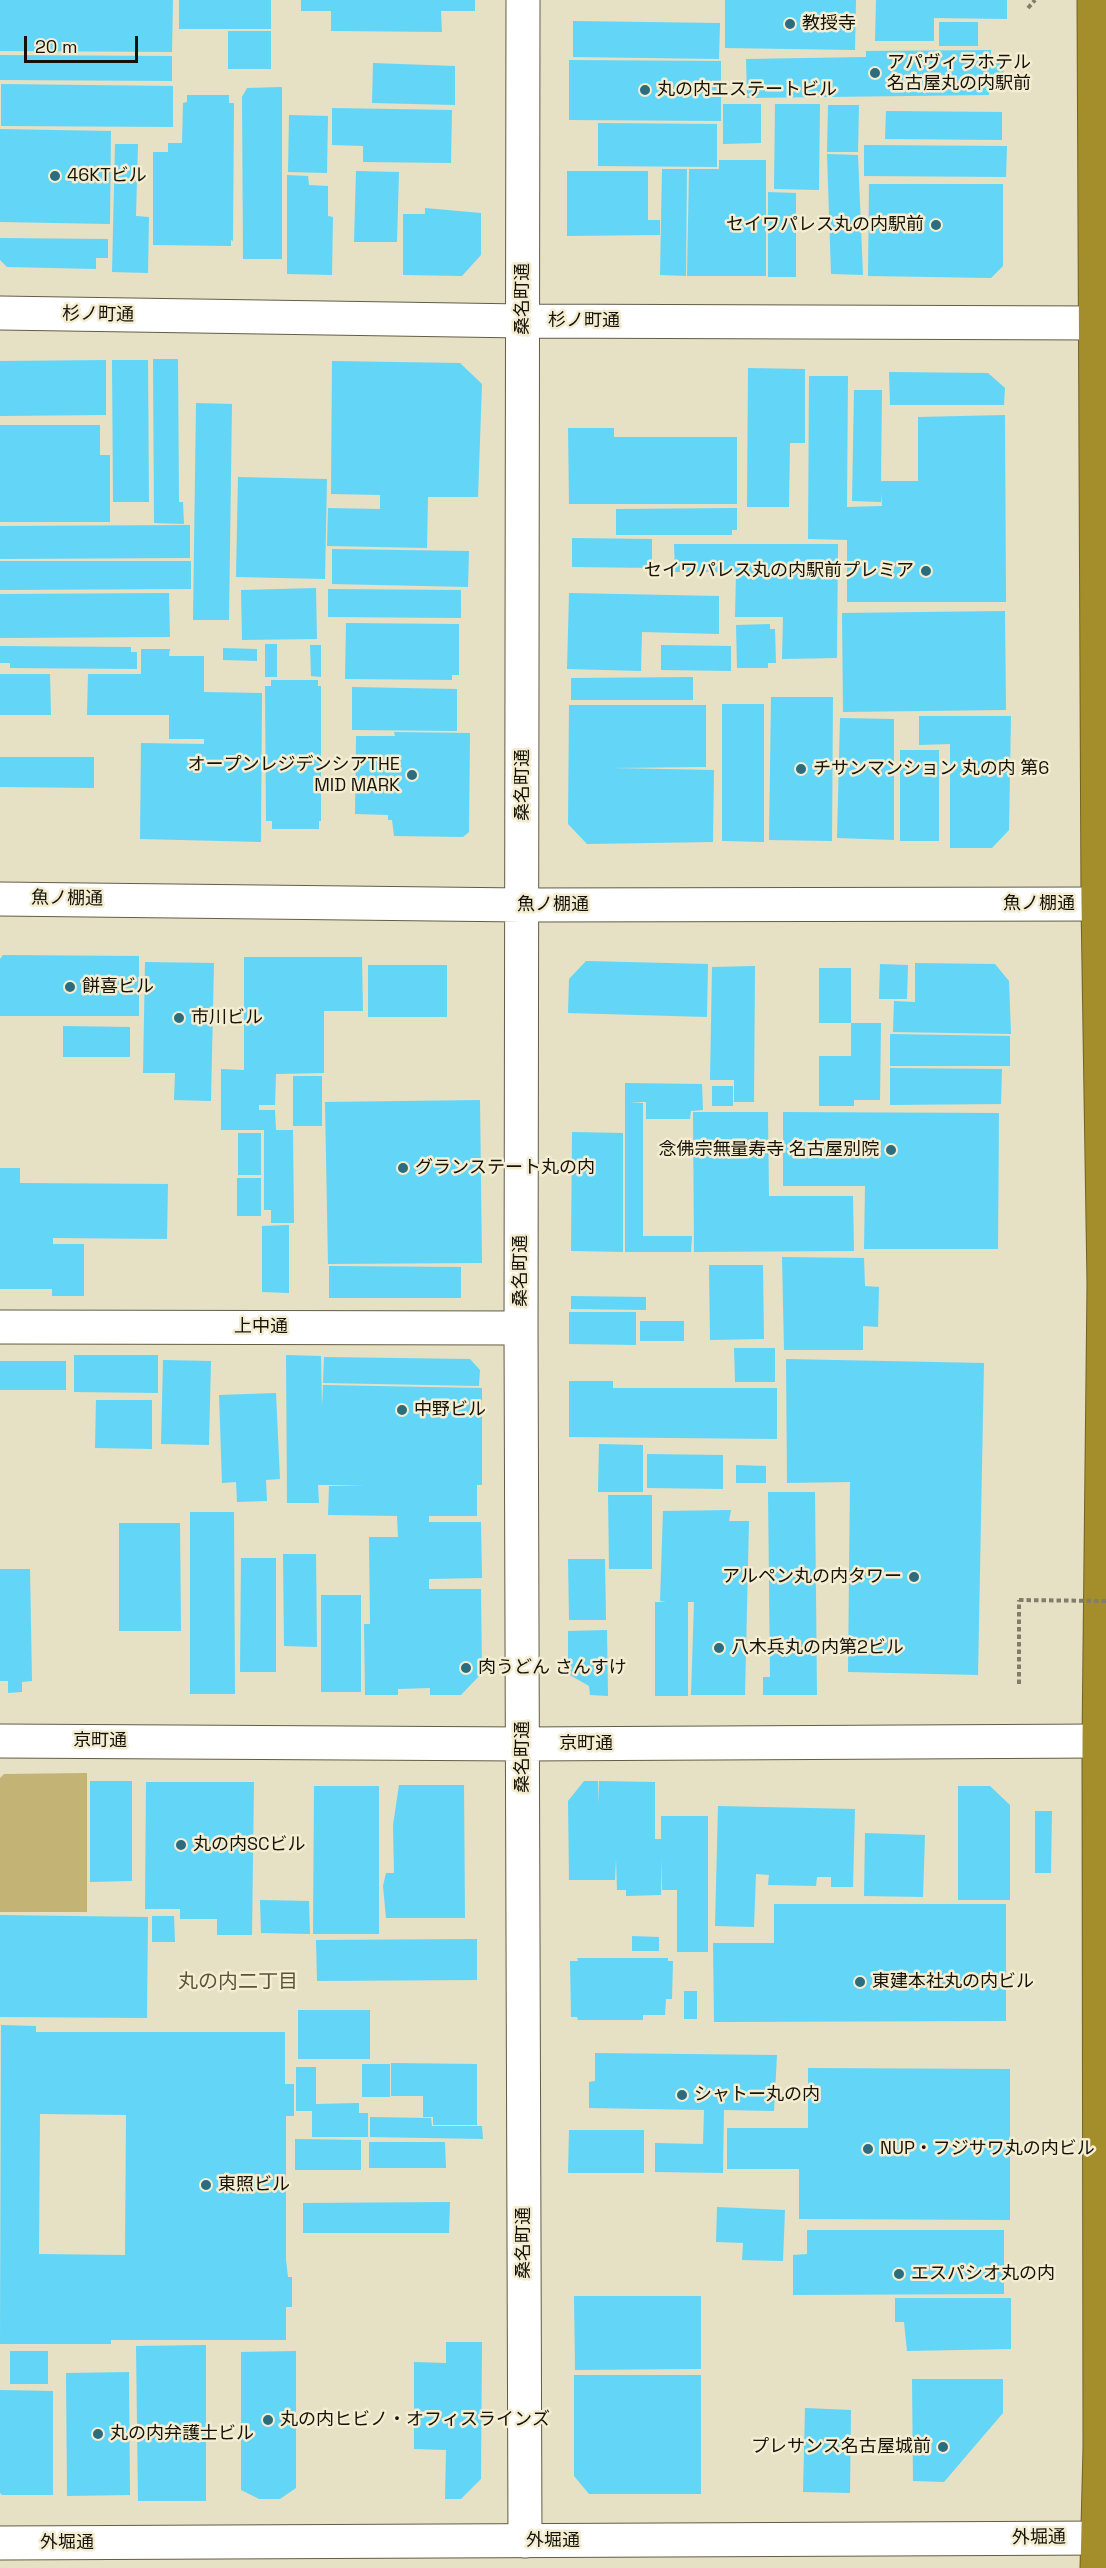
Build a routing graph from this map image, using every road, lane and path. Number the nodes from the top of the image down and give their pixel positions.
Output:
1 (523, 0) edge
2 (1035, 0) edge
3 (1094, 0) edge
4 (1028, 8) dead end
5 (0, 313) edge
6 (523, 321) junction
7 (1095, 323) junction
8 (0, 899) edge
9 (1102, 904) edge
10 (522, 905) junction
11 (1105, 1286) edge
12 (0, 1328) edge
13 (521, 1328) junction
14 (1106, 1601) edge
15 (1019, 1684) dead end
16 (0, 1741) edge
17 (1099, 1741) junction
18 (523, 1744) junction
19 (525, 2541) junction
20 (0, 2543) edge
21 (1100, 2548) edge

1 - 6 street, 桑名町通
2 - 4 path
3 - 7 highway
5 - 6 street, 杉ノ町通
6 - 7 street, 杉ノ町通
6 - 10 street, 桑名町通
7 - 9 highway
8 - 10 street, 魚ノ棚通
9 - 10 street, 魚ノ棚通
9 - 11 highway
10 - 13 street, 桑名町通
11 - 17 highway
12 - 13 street, 上中通
13 - 18 street, 桑名町通
14 - 15 path, bridge
16 - 18 street, 京町通
17 - 18 street, 京町通
17 - 21 highway
18 - 19 street, 桑名町通
19 - 20 street, 外堀通
19 - 21 street, 外堀通

